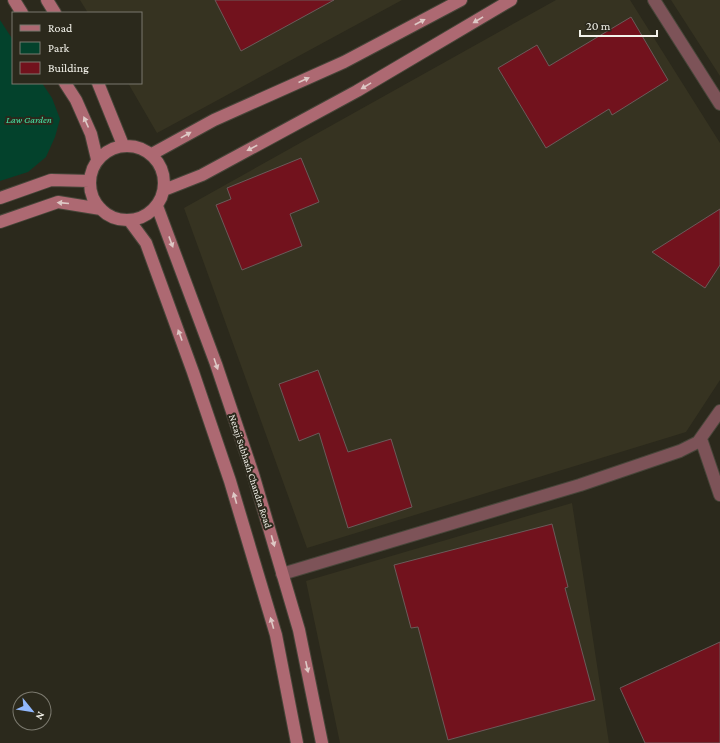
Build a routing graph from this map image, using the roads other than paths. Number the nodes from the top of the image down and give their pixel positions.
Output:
1 (14, 0) edge
2 (47, 0) edge
3 (461, 0) edge
4 (511, 0) edge
5 (654, 0) edge
6 (21, 12) edge
7 (54, 12) edge
8 (66, 84) edge
9 (98, 84) edge
10 (720, 104) edge
11 (123, 145) junction
12 (152, 154) junction
13 (97, 159) junction
14 (90, 181) junction
15 (164, 190) junction
16 (0, 198) edge
17 (157, 206) junction
18 (101, 209) junction
19 (129, 220) junction
20 (0, 222) edge
21 (720, 411) edge
22 (701, 438) junction
23 (720, 495) edge
24 (282, 574) junction
25 (298, 743) edge
26 (322, 743) edge

1 - 6 main road
2 - 7 main road
12 -> 3 main road
4 -> 15 main road
5 - 10 street
13 -> 8 main road
9 - 11 main road
11 - 12 main road
11 - 13 main road
12 - 15 main road
13 - 14 main road
14 - 16 main road
14 - 18 main road
15 - 17 main road
17 - 19 main road
17 -> 24 main road, Netaji Subhash Chandra Road
18 - 19 main road
18 -> 20 main road
25 -> 19 main road
21 - 22 street
22 - 23 street
22 - 24 street
24 -> 26 main road, Netaji Subhash Chandra Road

